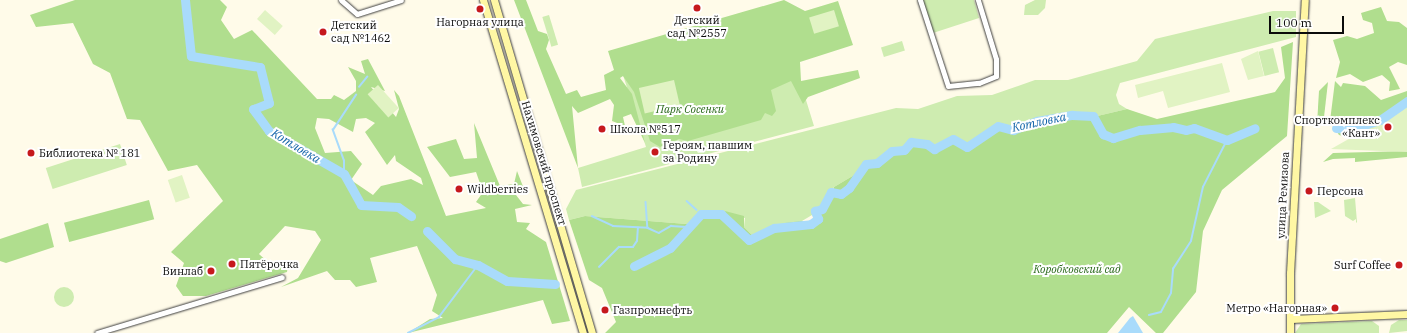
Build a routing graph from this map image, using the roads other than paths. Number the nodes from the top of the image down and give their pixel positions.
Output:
1 (341, 0) edge
2 (401, 0) edge
3 (483, 0) edge
4 (494, 0) edge
5 (920, 0) edge
6 (978, 0) edge
7 (1305, 0) edge
8 (282, 277) dead end
9 (1407, 314) edge
10 (1291, 319) junction
11 (97, 333) edge
12 (584, 333) edge
13 (592, 333) edge
14 (1290, 333) edge

1 - 2 street
3 - 12 main road, Нахимовский проспект
4 - 13 main road, Нахимовский проспект
5 - 6 street
7 - 10 main road, улица Ремизова
8 - 11 street
9 - 10 main road
10 - 14 main road, улица Ремизова

